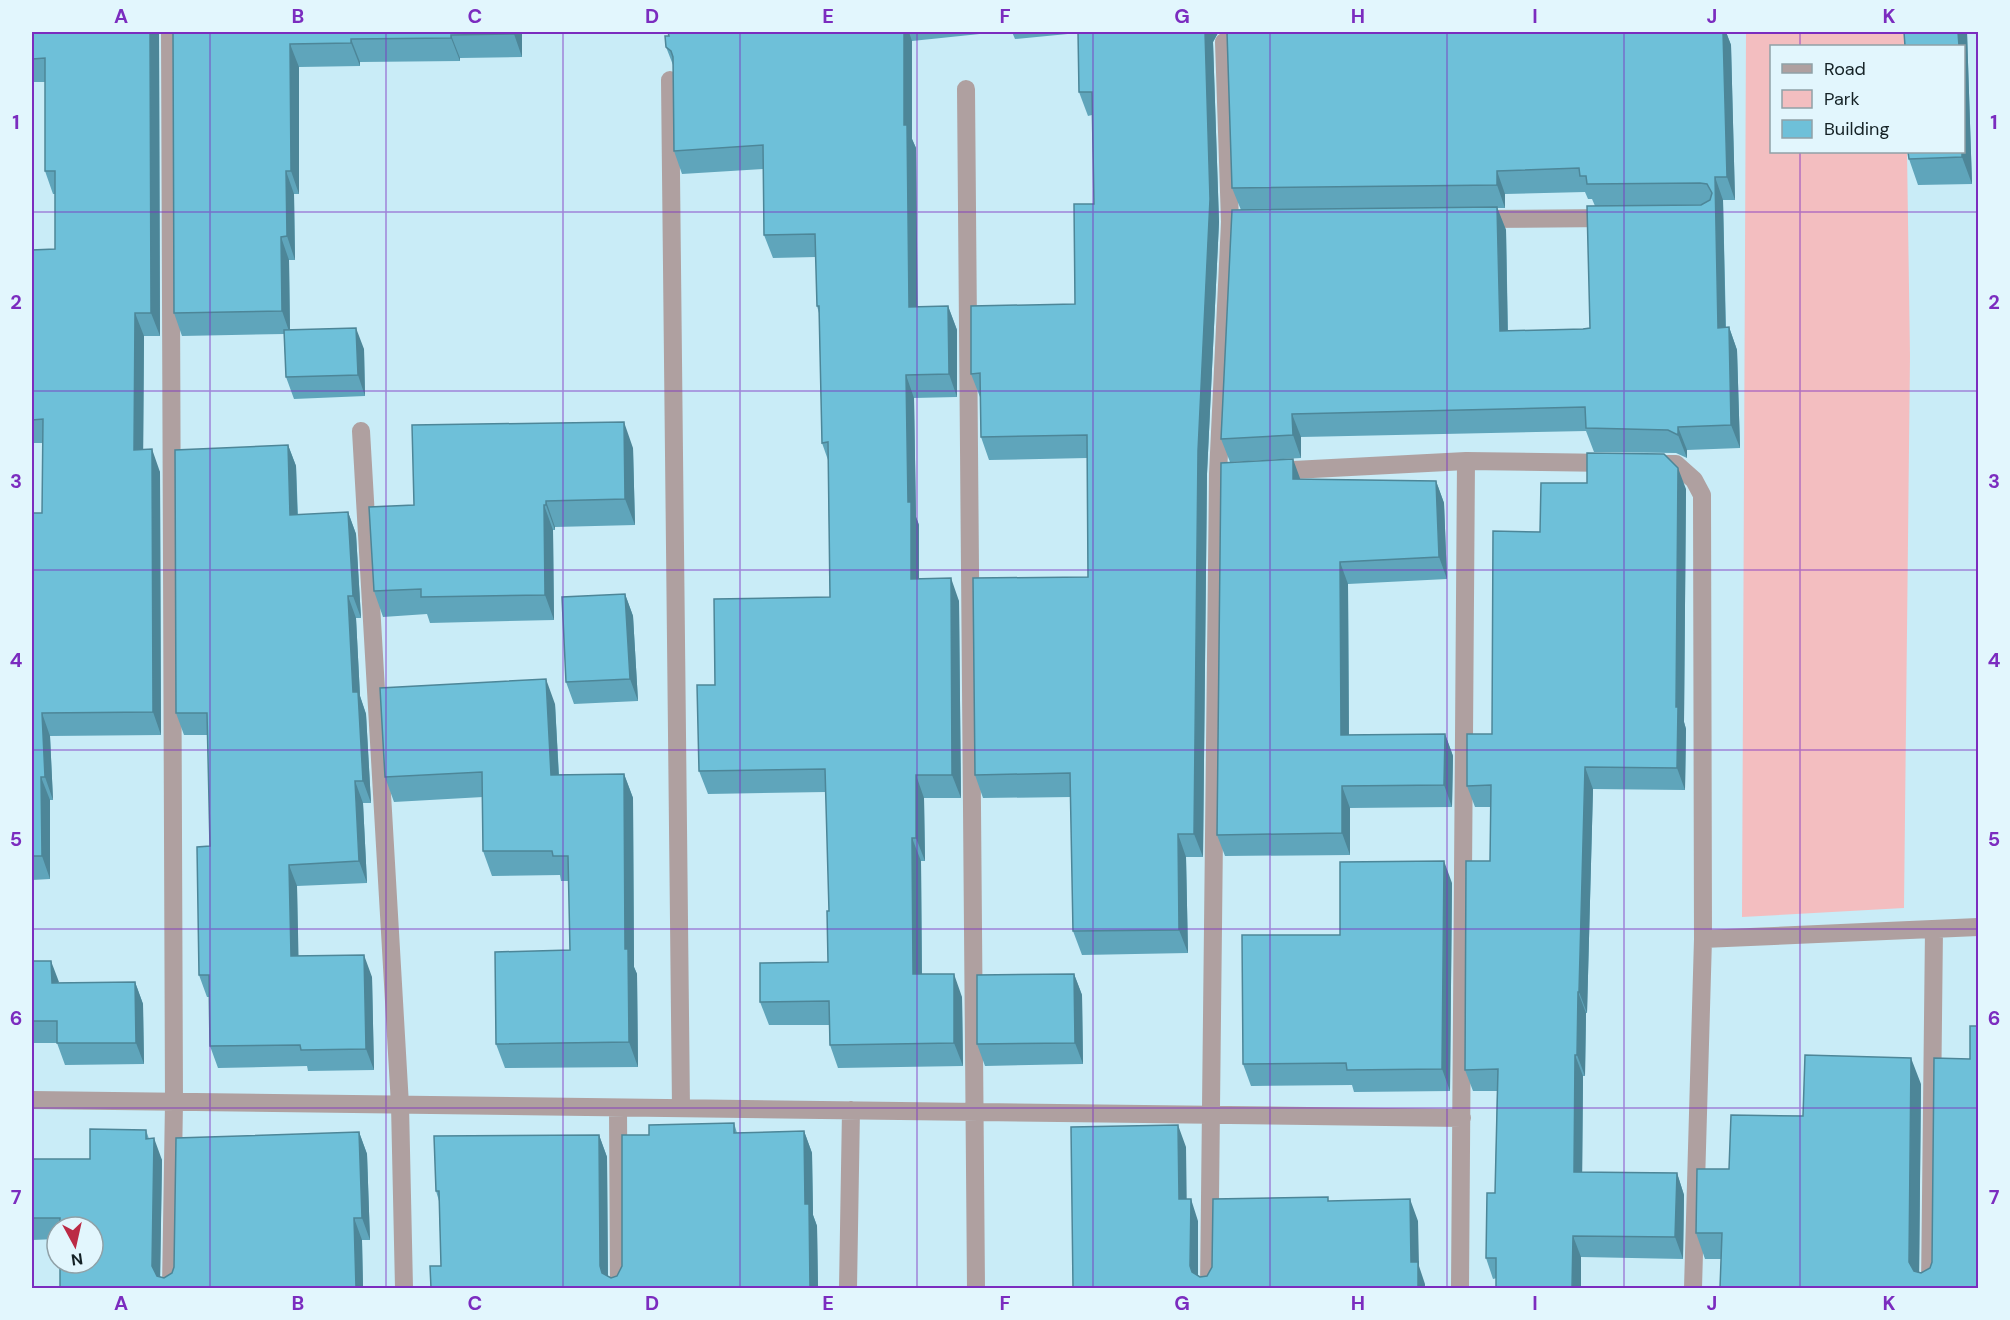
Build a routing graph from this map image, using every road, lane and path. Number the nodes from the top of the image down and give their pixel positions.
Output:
1 (170, 32) edge
2 (1224, 42) dead end
3 (670, 80) edge
4 (966, 88) dead end
5 (1625, 218) edge
6 (1457, 219) edge
7 (1278, 221) edge
8 (1230, 222) junction
9 (361, 430) dead end
10 (1466, 461) junction
11 (1254, 472) edge
12 (1978, 927) edge
13 (1934, 929) junction
14 (1703, 939) junction
15 (32, 1100) edge
16 (174, 1102) junction
17 (400, 1105) junction
18 (618, 1108) junction
19 (681, 1108) junction
20 (851, 1110) junction
21 (974, 1112) junction
22 (1211, 1115) junction
23 (1462, 1118) junction
24 (171, 1288) edge
25 (404, 1288) edge
26 (619, 1288) edge
27 (848, 1288) edge
28 (976, 1288) edge
29 (1209, 1288) edge
30 (1460, 1288) edge
31 (1693, 1288) edge
32 (1930, 1288) edge

1 - 16 street
2 - 8 street
3 - 19 street
4 - 21 street
5 - 6 street
7 - 8 street
8 - 22 street
9 - 17 street
10 - 11 street
10 - 14 street
10 - 23 street
12 - 13 street
13 - 14 street
13 - 32 street
14 - 31 street
15 - 16 street
16 - 17 street
16 - 24 street
17 - 18 street
17 - 25 street
18 - 19 street
18 - 26 street
19 - 20 street
20 - 21 street
20 - 27 street
21 - 22 street
21 - 28 street
22 - 23 street
22 - 29 street
23 - 30 street

